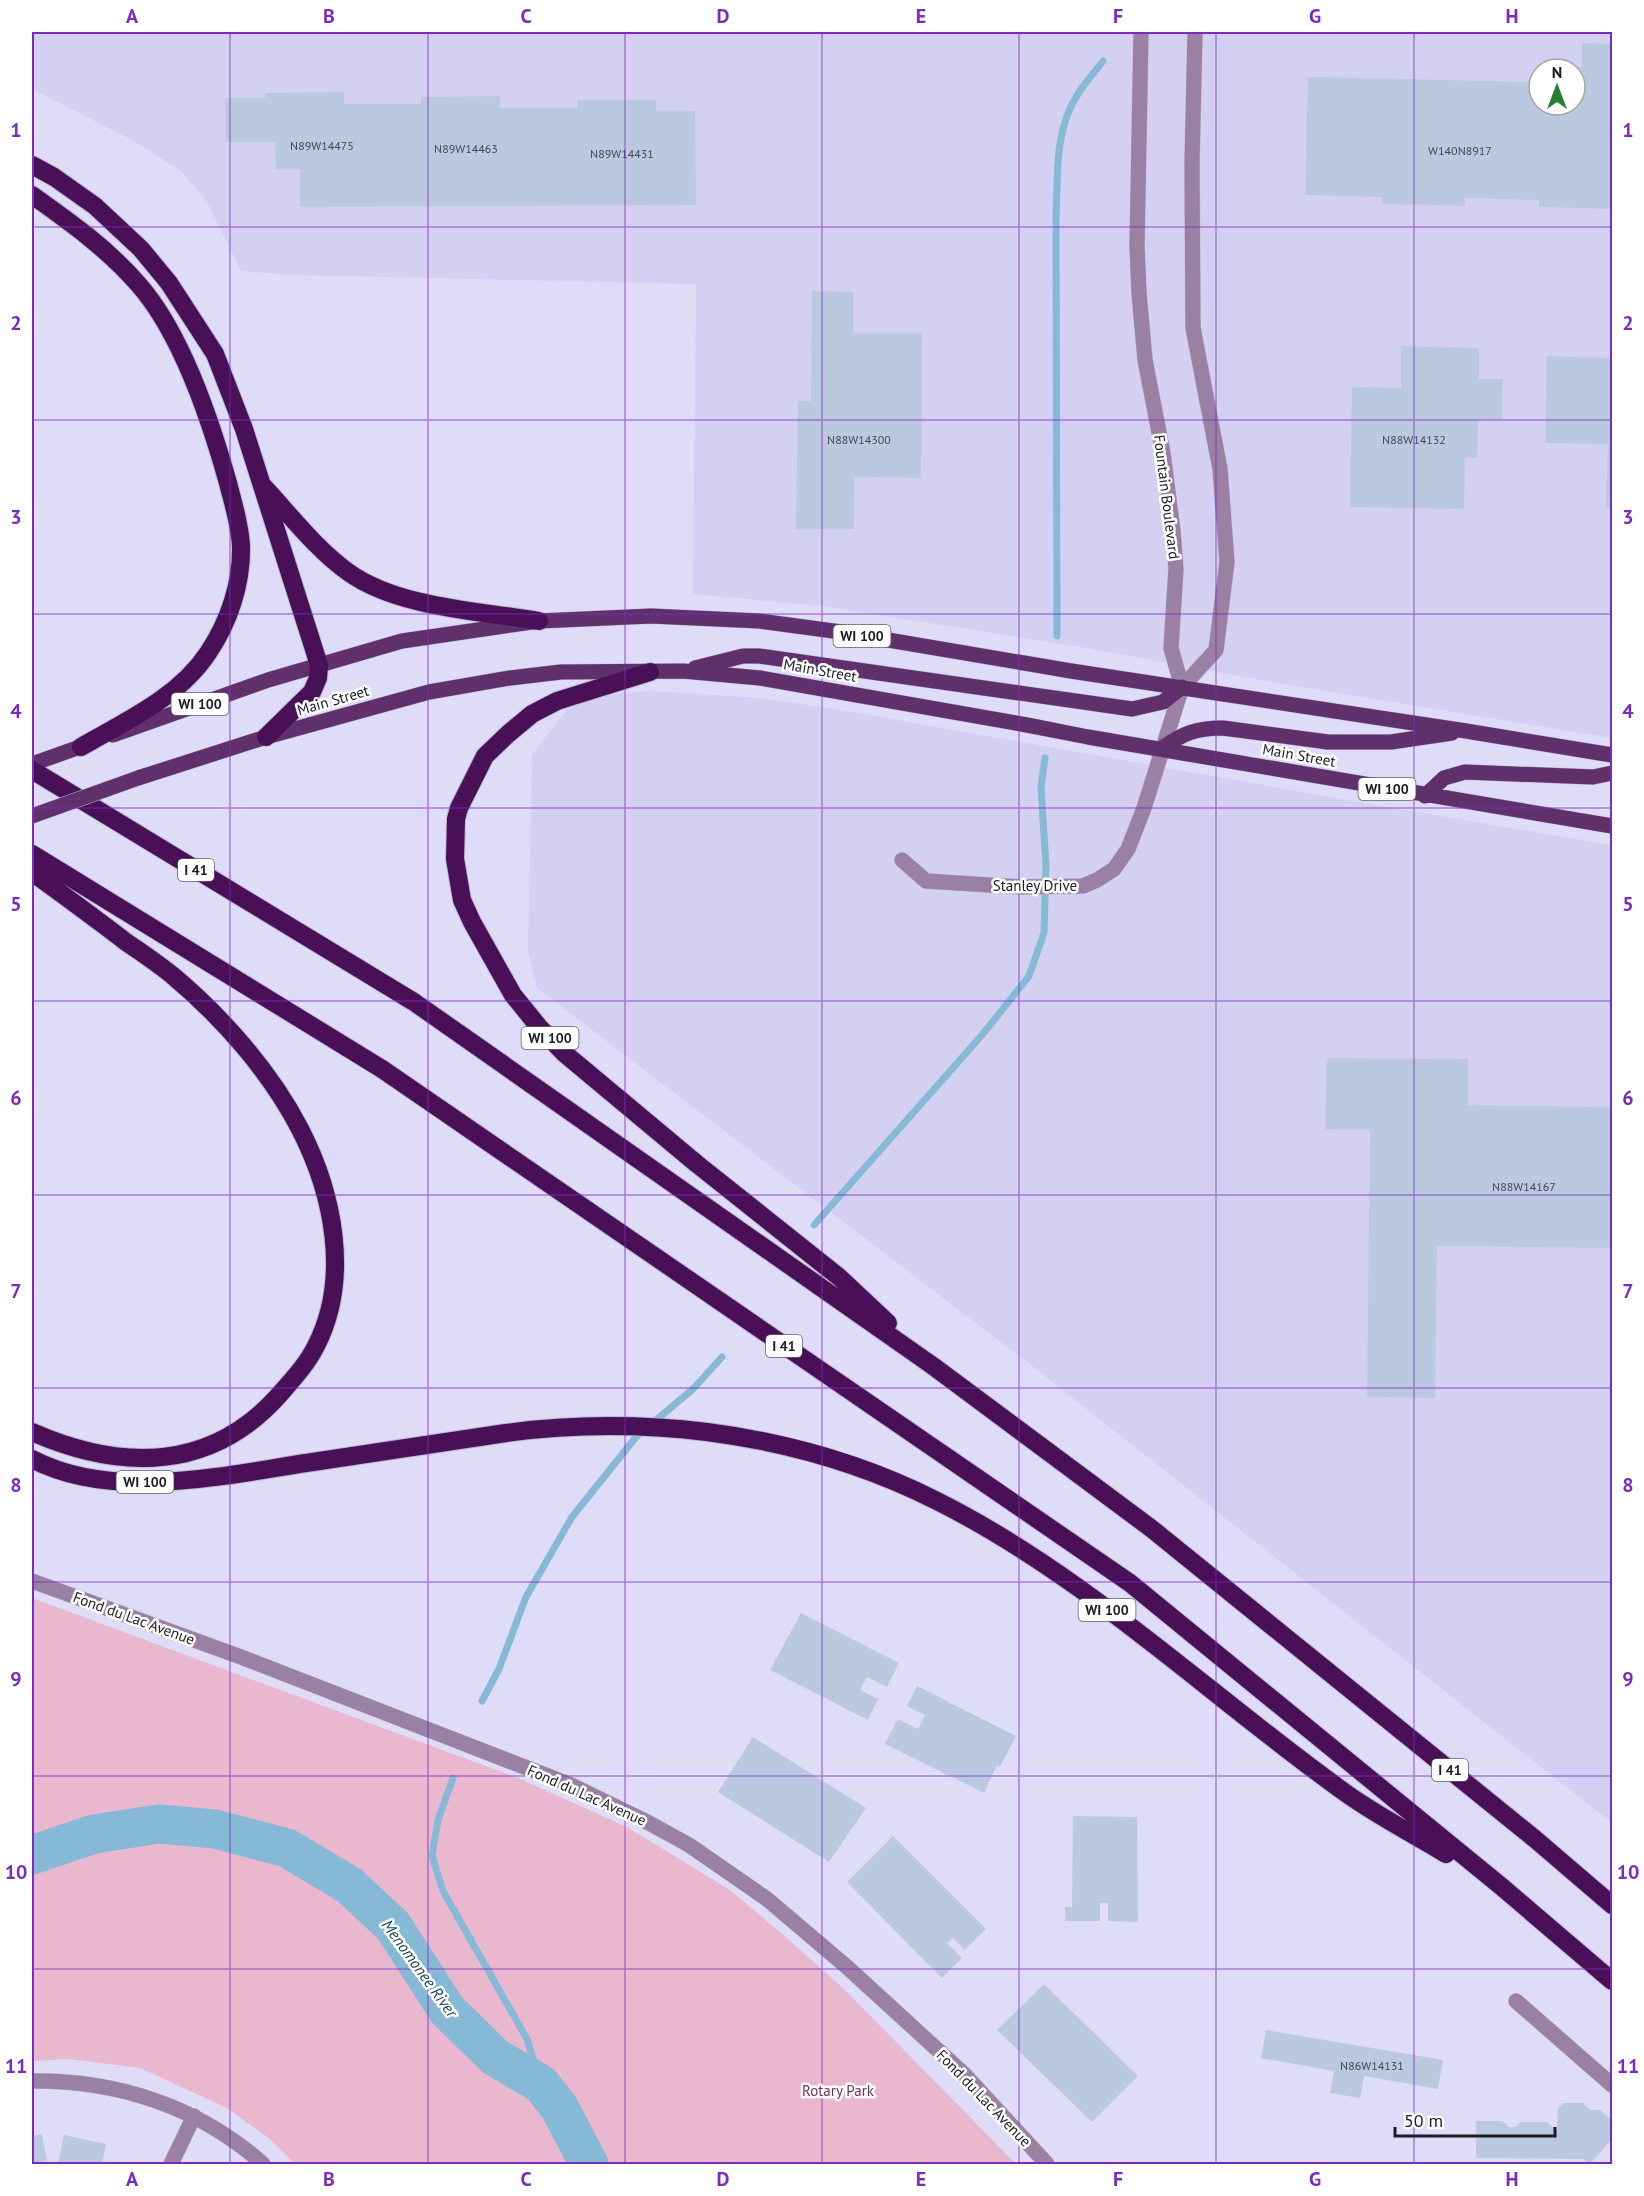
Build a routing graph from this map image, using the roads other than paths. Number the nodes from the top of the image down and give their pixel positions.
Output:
1 (1141, 32) edge
2 (1195, 32) edge
3 (32, 165) edge
4 (32, 195) edge
5 (259, 480) junction
6 (539, 621) junction
7 (320, 664) junction
8 (683, 671) junction
9 (650, 672) junction
10 (1182, 687) junction
11 (1466, 731) junction
12 (266, 738) junction
13 (81, 747) junction
14 (1162, 748) junction
15 (1612, 755) edge
16 (32, 764) edge
17 (32, 770) edge
18 (1612, 773) edge
19 (1425, 796) junction
20 (32, 816) edge
21 (1612, 826) edge
22 (32, 854) edge
23 (902, 860) dead end
24 (32, 872) edge
25 (933, 1365) junction
26 (32, 1432) edge
27 (32, 1459) edge
28 (32, 1581) edge
29 (1502, 1887) junction
30 (1612, 1905) edge
31 (1612, 1981) edge
32 (1516, 2001) dead end
33 (32, 2081) edge
34 (1612, 2085) edge
35 (194, 2116) junction
36 (171, 2164) edge
37 (264, 2164) edge
38 (1047, 2164) edge

1 - 10 street, Fountain Boulevard
2 - 10 street
3 - 5 highway
4 - 13 highway
5 - 6 highway
5 - 7 highway
6 - 7 main road, WI 100
6 - 10 main road, WI 100
7 - 12 highway
7 - 13 main road, WI 100
8 - 9 main road, Main Street / WI 100
8 - 10 main road
8 - 14 main road, Main Street / WI 100
9 - 12 main road, Main Street / WI 100
9 - 25 highway, WI 100
10 - 11 main road, WI 100
10 - 14 street, Stanley Drive
11 - 14 main road
11 - 15 main road, WI 100
12 - 20 main road, Main Street / WI 100, bridge
13 - 16 main road, WI 100
14 - 19 main road, Main Street / WI 100
14 - 23 street, Stanley Drive
17 - 25 highway, I 41
18 - 19 main road
19 - 21 main road, Main Street / WI 100
22 - 29 highway, I 41
24 - 26 highway
25 - 30 highway, I 41
27 - 29 highway, WI 100
28 - 38 street, Fond du Lac Avenue
29 - 31 highway, I 41
32 - 34 street
33 - 35 street
35 - 36 street
35 - 37 street

